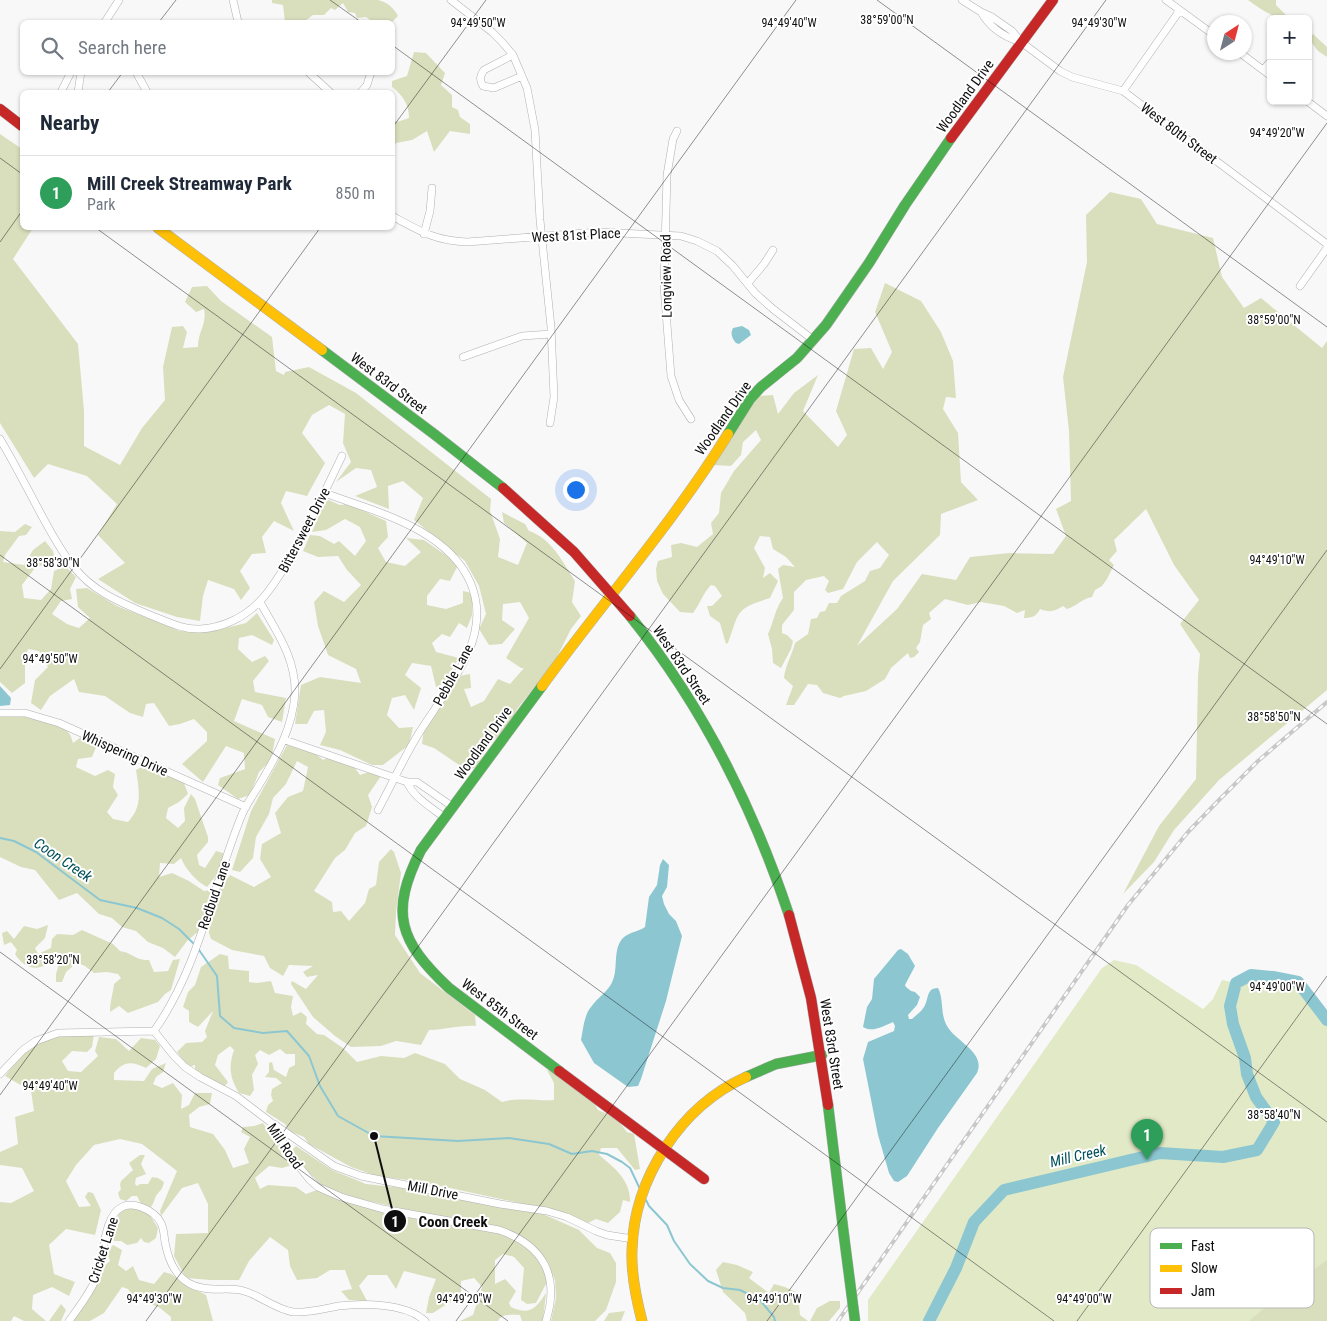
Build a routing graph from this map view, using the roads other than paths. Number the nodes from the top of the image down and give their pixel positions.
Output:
1 (119, 0) edge
2 (233, 0) edge
3 (451, 0) edge
4 (962, 0) edge
5 (1052, 0) edge
6 (1166, 0) edge
7 (1180, 10) junction
8 (106, 20) edge
9 (238, 20) edge
10 (1207, 30) edge
11 (1021, 42) junction
12 (513, 55) junction
13 (1250, 60) edge
14 (1267, 66) edge
15 (1264, 70) junction
16 (1267, 73) edge
17 (70, 75) edge
18 (81, 75) edge
19 (138, 75) edge
20 (311, 75) edge
21 (371, 75) edge
22 (522, 76) junction
23 (62, 90) edge
24 (78, 90) edge
25 (146, 90) edge
26 (328, 90) edge
27 (363, 90) edge
28 (1123, 91) junction
29 (1312, 105) edge
30 (0, 109) edge
31 (1327, 116) edge
32 (20, 124) edge
33 (677, 131) dead end
34 (432, 188) dead end
35 (395, 218) edge
36 (161, 230) edge
37 (424, 234) junction
38 (665, 234) junction
39 (542, 236) junction
40 (1327, 246) edge
41 (772, 250) dead end
42 (748, 283) junction
43 (1300, 286) dead end
44 (551, 334) junction
45 (812, 339) junction
46 (463, 357) dead end
47 (690, 419) dead end
48 (550, 423) dead end
49 (0, 440) edge
50 (342, 456) dead end
51 (325, 493) junction
52 (611, 593) junction
53 (260, 602) junction
54 (0, 713) edge
55 (285, 740) junction
56 (396, 778) junction
57 (407, 782) junction
58 (246, 807) junction
59 (453, 807) junction
60 (378, 810) dead end
61 (445, 818) junction
62 (154, 1031) junction
63 (822, 1055) junction
64 (0, 1074) edge
65 (273, 1124) junction
66 (665, 1148) junction
67 (704, 1179) dead end
68 (633, 1239) junction
69 (69, 1321) edge
70 (425, 1321) edge
71 (546, 1321) edge
72 (642, 1321) edge
73 (855, 1321) edge

1 - 8 street
2 - 9 street
3 - 12 street
4 - 11 street, West 80th Street
5 - 11 main road, Woodland Drive
6 - 7 street
7 - 10 street
7 - 28 street
11 - 28 street, West 80th Street
11 - 45 main road, Woodland Drive
12 - 22 street
12 - 22 street
13 - 15 street
14 - 15 street
15 - 16 street
17 - 23 street
18 - 24 street
19 - 25 street
20 - 26 street
21 - 27 street
22 - 39 street
28 - 40 street, West 80th Street
29 - 31 street
30 - 32 main road
33 - 38 street, Longview Road
34 - 37 street
35 - 37 street, West 81st Place
36 - 52 main road, West 83rd Street
37 - 39 street, West 81st Place
38 - 39 street, West 81st Place
38 - 42 street, West 81st Place
38 - 47 street, Longview Road
39 - 44 street
40 - 43 street
41 - 42 street
42 - 45 street, West 81st Place
44 - 46 street
44 - 48 street
45 - 52 main road, Woodland Drive
49 - 53 street, Bittersweet Drive
50 - 51 street, Bittersweet Drive
51 - 53 street, Bittersweet Drive
51 - 56 street, Pebble Lane
52 - 59 main road, Woodland Drive
52 - 63 main road, West 83rd Street
53 - 55 street, Redbud Lane
54 - 58 street, Whispering Drive
55 - 56 street
55 - 58 street, Redbud Lane
56 - 57 street
56 - 60 street, Pebble Lane
57 - 59 street
57 - 61 street
58 - 62 street, Redbud Lane
59 - 61 main road, West 85th Street
61 - 66 main road, West 85th Street
62 - 64 street
62 - 65 street, Mill Road
63 - 66 main road
63 - 73 main road, West 83rd Street, bridge
65 - 68 street, Mill Drive
65 - 71 street, Mill Road
66 - 67 main road, West 85th Street
66 - 68 main road
68 - 72 main road
69 - 70 street, Cricket Lane

